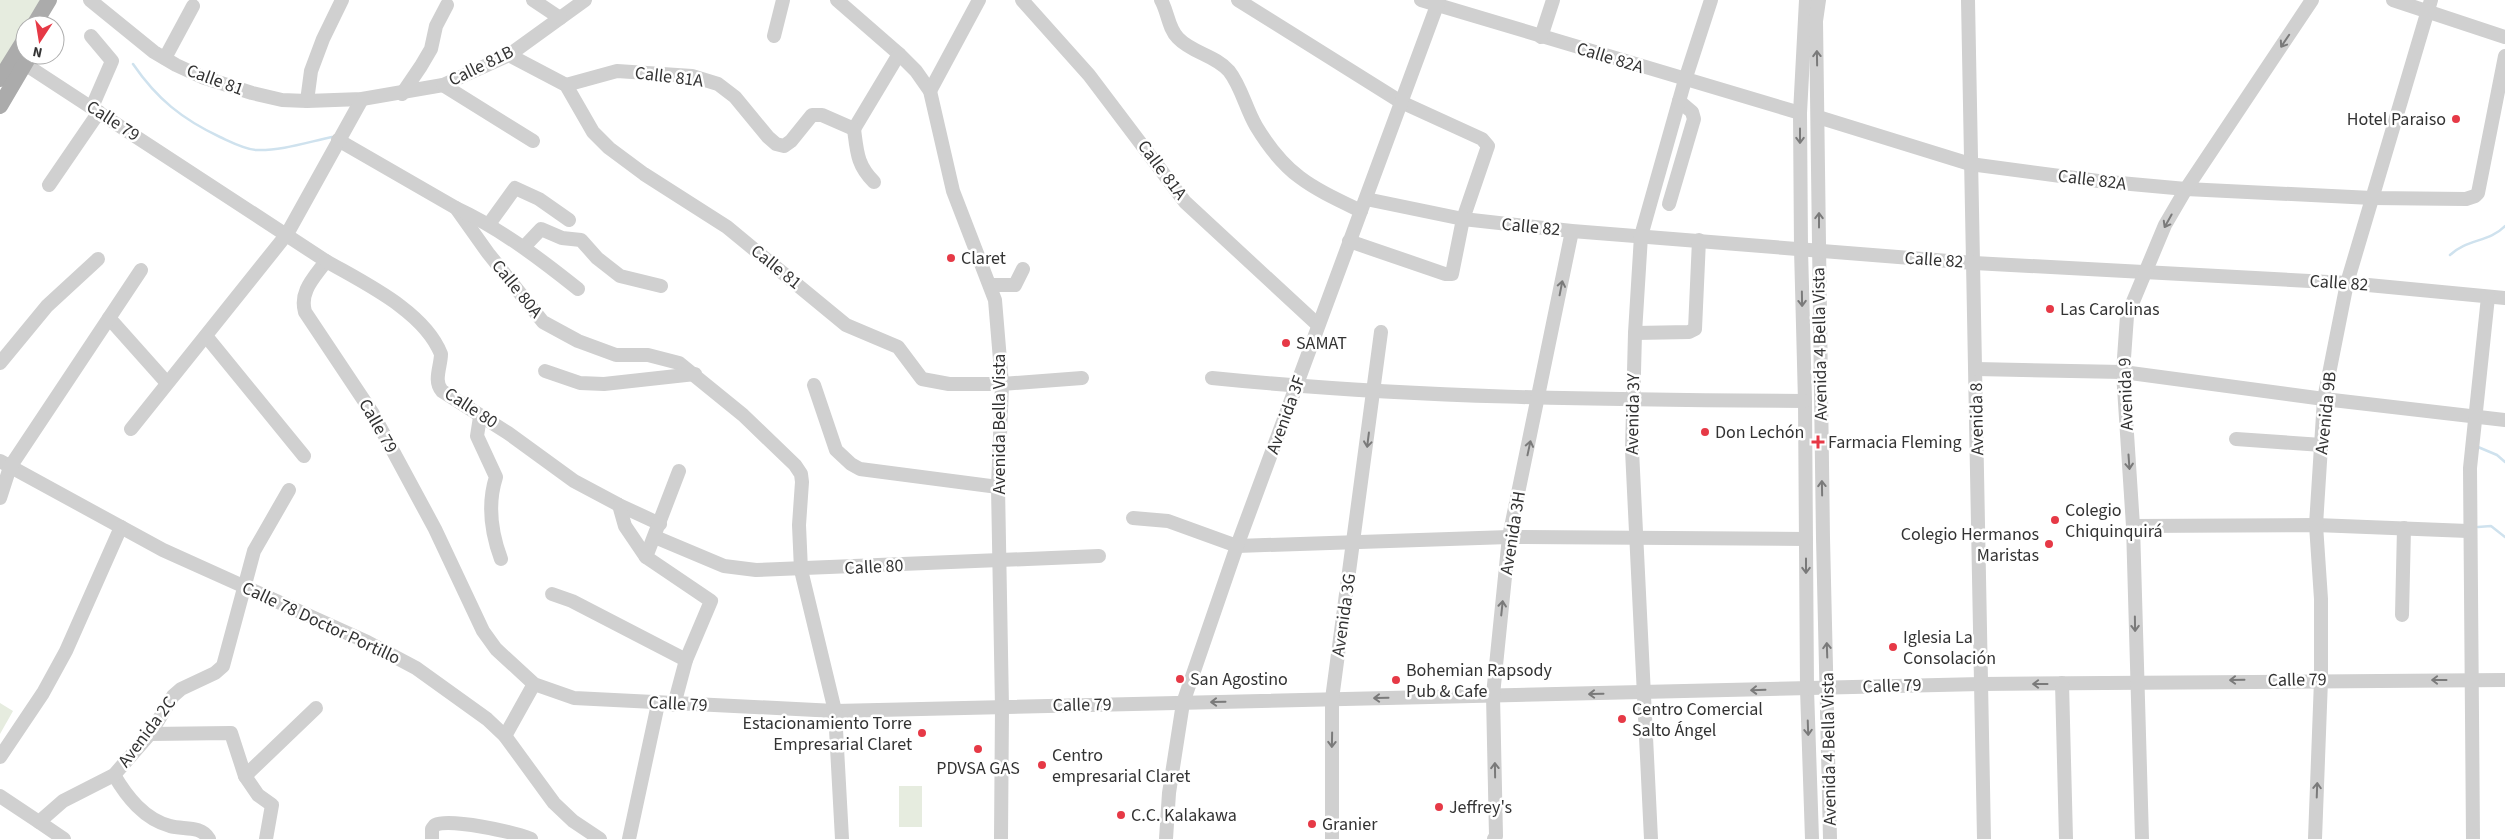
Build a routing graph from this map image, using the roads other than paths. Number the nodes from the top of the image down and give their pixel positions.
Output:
1 (49, 0) edge
2 (62, 0) edge
3 (90, 0) edge
4 (342, 0) edge
5 (533, 0) edge
6 (582, 0) edge
7 (783, 0) edge
8 (837, 0) edge
9 (979, 0) edge
10 (1022, 0) edge
11 (1161, 0) edge
12 (1238, 0) edge
13 (1421, 0) edge
14 (1553, 0) edge
15 (1711, 0) edge
16 (1806, 0) edge
17 (1819, 0) edge
18 (1968, 0) edge
19 (2312, 0) edge
20 (2393, 0) edge
21 (1438, 2) edge
22 (447, 5) dead end
23 (193, 6) dead end
24 (2429, 6) edge
25 (40, 15) edge
26 (52, 15) edge
27 (560, 18) junction
28 (91, 36) dead end
29 (774, 36) dead end
30 (1541, 37) junction
31 (2505, 37) edge
32 (899, 54) junction
33 (509, 55) junction
34 (2505, 56) edge
35 (165, 58) junction
36 (16, 65) edge
37 (20, 65) edge
38 (31, 65) edge
39 (0, 79) edge
40 (1685, 80) junction
41 (443, 85) junction
42 (566, 85) junction
43 (930, 91) junction
44 (402, 94) junction
45 (362, 99) junction
46 (307, 101) junction
47 (1679, 101) junction
48 (1401, 102) junction
49 (0, 106) edge
50 (95, 110) junction
51 (1800, 114) junction
52 (1818, 117) junction
53 (854, 128) junction
54 (338, 140) junction
55 (533, 141) dead end
56 (1970, 164) junction
57 (874, 182) dead end
58 (48, 185) dead end
59 (2186, 189) junction
60 (2372, 198) junction
61 (1668, 204) dead end
62 (1364, 205) junction
63 (456, 208) junction
64 (569, 220) dead end
65 (1463, 220) junction
66 (489, 224) junction
67 (1572, 231) junction
68 (287, 234) junction
69 (1641, 236) junction
70 (1699, 240) junction
71 (1350, 241) junction
72 (524, 248) junction
73 (1801, 249) junction
74 (1819, 252) junction
75 (98, 259) dead end
76 (326, 261) junction
77 (1974, 263) junction
78 (141, 270) dead end
79 (1023, 270) dead end
80 (2145, 272) junction
81 (2347, 283) junction
82 (990, 285) junction
83 (661, 286) dead end
84 (578, 289) dead end
85 (2488, 297) junction
86 (2505, 298) edge
87 (109, 318) junction
88 (1318, 325) junction
89 (1381, 332) dead end
90 (1635, 333) junction
91 (206, 336) junction
92 (0, 363) edge
93 (1976, 368) junction
94 (545, 371) dead end
95 (2123, 372) junction
96 (695, 374) junction
97 (1082, 378) dead end
98 (1212, 378) dead end
99 (168, 383) junction
100 (1002, 384) junction
101 (814, 385) dead end
102 (1298, 387) junction
103 (1374, 392) junction
104 (1540, 397) junction
105 (2324, 399) junction
106 (1632, 400) junction
107 (1805, 401) junction
108 (2474, 416) junction
109 (480, 417) junction
110 (2505, 420) edge
111 (130, 429) dead end
112 (2236, 439) dead end
113 (2322, 445) junction
114 (304, 456) dead end
115 (5, 464) edge
116 (678, 471) dead end
117 (998, 487) junction
118 (289, 490) dead end
119 (0, 498) edge
120 (619, 505) junction
121 (1133, 518) dead end
122 (660, 524) junction
123 (2316, 524) junction
124 (2133, 526) junction
125 (121, 527) junction
126 (2404, 528) junction
127 (2468, 531) junction
128 (655, 537) junction
129 (1509, 537) junction
130 (1636, 537) junction
131 (1806, 539) junction
132 (1355, 542) junction
133 (1237, 546) junction
134 (1099, 556) dead end
135 (646, 557) junction
136 (501, 559) dead end
137 (1000, 561) junction
138 (801, 570) junction
139 (243, 587) junction
140 (552, 594) dead end
141 (2402, 615) dead end
142 (686, 660) junction
143 (2321, 680) junction
144 (2471, 680) junction
145 (2505, 680) edge
146 (2136, 682) junction
147 (534, 684) junction
148 (1981, 684) junction
149 (2062, 684) junction
150 (1828, 688) junction
151 (1807, 689) junction
152 (1643, 693) junction
153 (1494, 696) junction
154 (1332, 699) junction
155 (1183, 703) junction
156 (658, 704) junction
157 (674, 705) junction
158 (1002, 706) junction
159 (316, 708) dead end
160 (835, 711) junction
161 (150, 734) junction
162 (505, 736) junction
163 (0, 757) edge
164 (114, 775) junction
165 (245, 776) junction
166 (0, 796) edge
167 (38, 822) junction
168 (1496, 838) edge
169 (64, 839) edge
170 (210, 839) edge
171 (266, 839) edge
172 (432, 839) edge
173 (531, 839) edge
174 (600, 839) edge
175 (629, 839) edge
176 (842, 839) edge
177 (1001, 839) edge
178 (1166, 839) edge
179 (1332, 839) edge
180 (1651, 839) edge
181 (1812, 839) edge
182 (1830, 839) edge
183 (1984, 839) edge
184 (2066, 839) edge
185 (2142, 839) edge
186 (2315, 839) edge
187 (2473, 839) edge

1 - 25 main road
2 - 26 main road
3 - 35 street, Calle 81
4 - 46 street
5 - 27 street
6 - 27 street, Calle 81B
7 - 29 street
8 - 32 street, Avenida Bella Vista
9 - 43 street
10 - 88 street, Calle 81A
11 - 62 street, Calle 82
12 - 48 street
13 - 21 street, Calle 82A
14 - 30 street
15 - 40 street, Avenida 3Y
16 - 51 street, Avenida 4 Bella Vista
52 -> 17 street, Avenida 4 Bella Vista
18 - 56 street, Avenida 8
19 -> 59 street, Avenida 9
20 - 24 street
21 - 30 street, Calle 82A
21 - 48 street, Avenida 3F
22 - 44 street
23 - 35 street
24 - 31 street
24 - 60 street, Avenida 9B
27 - 33 street, Calle 81B
28 - 50 street
30 - 40 street, Calle 82A
32 - 43 street, Avenida Bella Vista
32 - 53 street
33 - 41 street, Calle 81B
33 - 42 street
34 - 60 street, Calle 82A
35 - 46 street, Calle 81
36 - 39 main road
37 - 49 main road
38 - 50 street, Calle 79
40 - 47 street, Avenida 3Y
40 - 51 street, Calle 82A
41 - 44 street, Calle 81B
41 - 55 street
42 - 53 street, Calle 81A
42 - 100 street, Calle 81
43 - 82 street, Avenida Bella Vista
44 - 45 street, Calle 81B
45 - 46 street, Calle 81
45 - 54 street
47 - 61 street
47 - 69 street, Avenida 3Y
48 - 62 street, Avenida 3F
48 - 65 street
50 - 58 street
50 - 68 street, Calle 79
51 -> 73 street, Avenida 4 Bella Vista
52 - 56 street, Calle 82A
74 -> 52 street, Avenida 4 Bella Vista
53 - 57 street
54 - 63 street, Calle 80A
54 - 68 street
56 - 59 street, Calle 82A
56 - 77 street, Avenida 8
59 - 60 street, Calle 82A
59 -> 80 street, Avenida 9
60 - 81 street, Avenida 9B
62 - 65 street, Calle 82
62 - 71 street, Avenida 3F
63 - 66 street
63 - 96 street, Calle 80A
64 - 66 street
65 - 67 street, Calle 82
65 - 71 street
66 - 72 street
67 - 69 street, Calle 82
104 -> 67 street, Avenida 3H
68 - 76 street, Calle 79
68 - 91 street
69 - 70 street, Calle 82
69 - 90 street, Avenida 3Y
70 - 73 street, Calle 82
70 - 90 street
71 - 88 street, Avenida 3F
72 - 83 street
72 - 84 street
73 - 74 street, Calle 82
73 -> 107 street, Avenida 4 Bella Vista
74 - 77 street, Calle 82
150 -> 74 street, Avenida 4 Bella Vista
75 - 92 street
76 - 109 street, Calle 80
76 - 147 street, Calle 79
77 - 80 street, Calle 82
77 - 93 street, Avenida 8
78 - 87 street
79 - 82 street
80 - 81 street, Calle 82
80 - 95 street, Avenida 9
81 - 85 street, Calle 82
81 - 105 street, Avenida 9B
82 - 100 street, Avenida Bella Vista
85 - 86 street, Calle 82
85 - 108 street
87 - 99 street
87 - 115 street
88 - 102 street, Avenida 3F
89 - 103 street, Avenida 3G
90 - 106 street, Avenida 3Y
91 - 99 street
91 - 114 street
93 - 95 street
93 - 148 street, Avenida 8
94 - 96 street
95 - 105 street
95 -> 124 street, Avenida 9
96 - 138 street, Calle 80A
97 - 100 street, Calle 81
98 - 102 street
99 - 111 street
100 - 117 street, Avenida Bella Vista
101 - 117 street
102 - 103 street
102 - 133 street, Avenida 3F
103 - 104 street
103 -> 132 street, Avenida 3G
104 - 106 street
129 -> 104 street, Avenida 3H
105 - 108 street
105 - 113 street, Avenida 9B
106 - 107 street
106 - 130 street, Avenida 3Y
107 - 131 street, Avenida 4 Bella Vista
108 - 110 street
108 - 127 street
109 - 120 street, Calle 80
109 - 136 street
112 - 113 street
113 - 123 street, Avenida 9B
115 - 119 street
115 - 125 street, Calle 78 Doctor Portillo
116 - 122 street
117 - 137 street, Avenida Bella Vista
118 - 139 street, Avenida 2C
120 - 122 street, Calle 80
120 - 135 street
121 - 133 street
122 - 128 street
123 - 124 street
123 - 126 street
123 - 143 street, Avenida 9B
124 -> 146 street, Avenida 9
125 - 139 street, Calle 78 Doctor Portillo
125 - 163 street
126 - 127 street
126 - 141 street
127 - 144 street
128 - 135 street
128 - 138 street, Calle 80
129 - 130 street
129 - 132 street
153 -> 129 street, Avenida 3H
130 - 131 street
130 - 152 street, Avenida 3Y
131 -> 151 street, Avenida 4 Bella Vista
132 - 133 street
132 - 154 street, Avenida 3G
133 - 155 street, Avenida 3F
134 - 137 street, Calle 80
135 - 142 street
137 - 138 street, Calle 80
137 - 158 street, Avenida Bella Vista
138 - 160 street, Calle 80A
139 - 161 street, Avenida 2C
139 - 162 street, Calle 78 Doctor Portillo
140 - 142 street
142 - 157 street
144 -> 143 street, Calle 79
143 -> 146 street, Calle 79
186 -> 143 street, Avenida 9B
144 - 145 street, Calle 79
144 - 187 street
146 - 149 street, Calle 79
146 - 185 street, Avenida 9
147 - 156 street, Calle 79
147 - 162 street
149 -> 148 street, Calle 79
148 - 150 street, Calle 79
148 - 183 street, Avenida 8
149 - 184 street
150 - 151 street, Calle 79
150 - 182 street, Avenida 4 Bella Vista
151 -> 152 street, Calle 79
151 -> 181 street, Avenida 4 Bella Vista
152 -> 153 street, Calle 79
152 - 180 street, Avenida 3Y
153 -> 154 street, Calle 79
168 -> 153 street, Avenida 3H
154 -> 155 street, Calle 79
154 -> 179 street, Avenida 3G
155 - 158 street, Calle 79
155 - 178 street, Avenida 3F
156 - 157 street, Calle 79
156 - 175 street
157 - 160 street, Calle 79
158 - 160 street, Calle 79
158 - 177 street, Avenida Bella Vista
159 - 165 street
160 - 176 street, Calle 80A
161 - 164 street, Avenida 2C
161 - 165 street
162 - 174 street, Calle 78 Doctor Portillo
164 - 167 street, Avenida 2C
164 - 170 street
165 - 171 street
166 - 167 street
167 - 169 street
172 - 173 street

